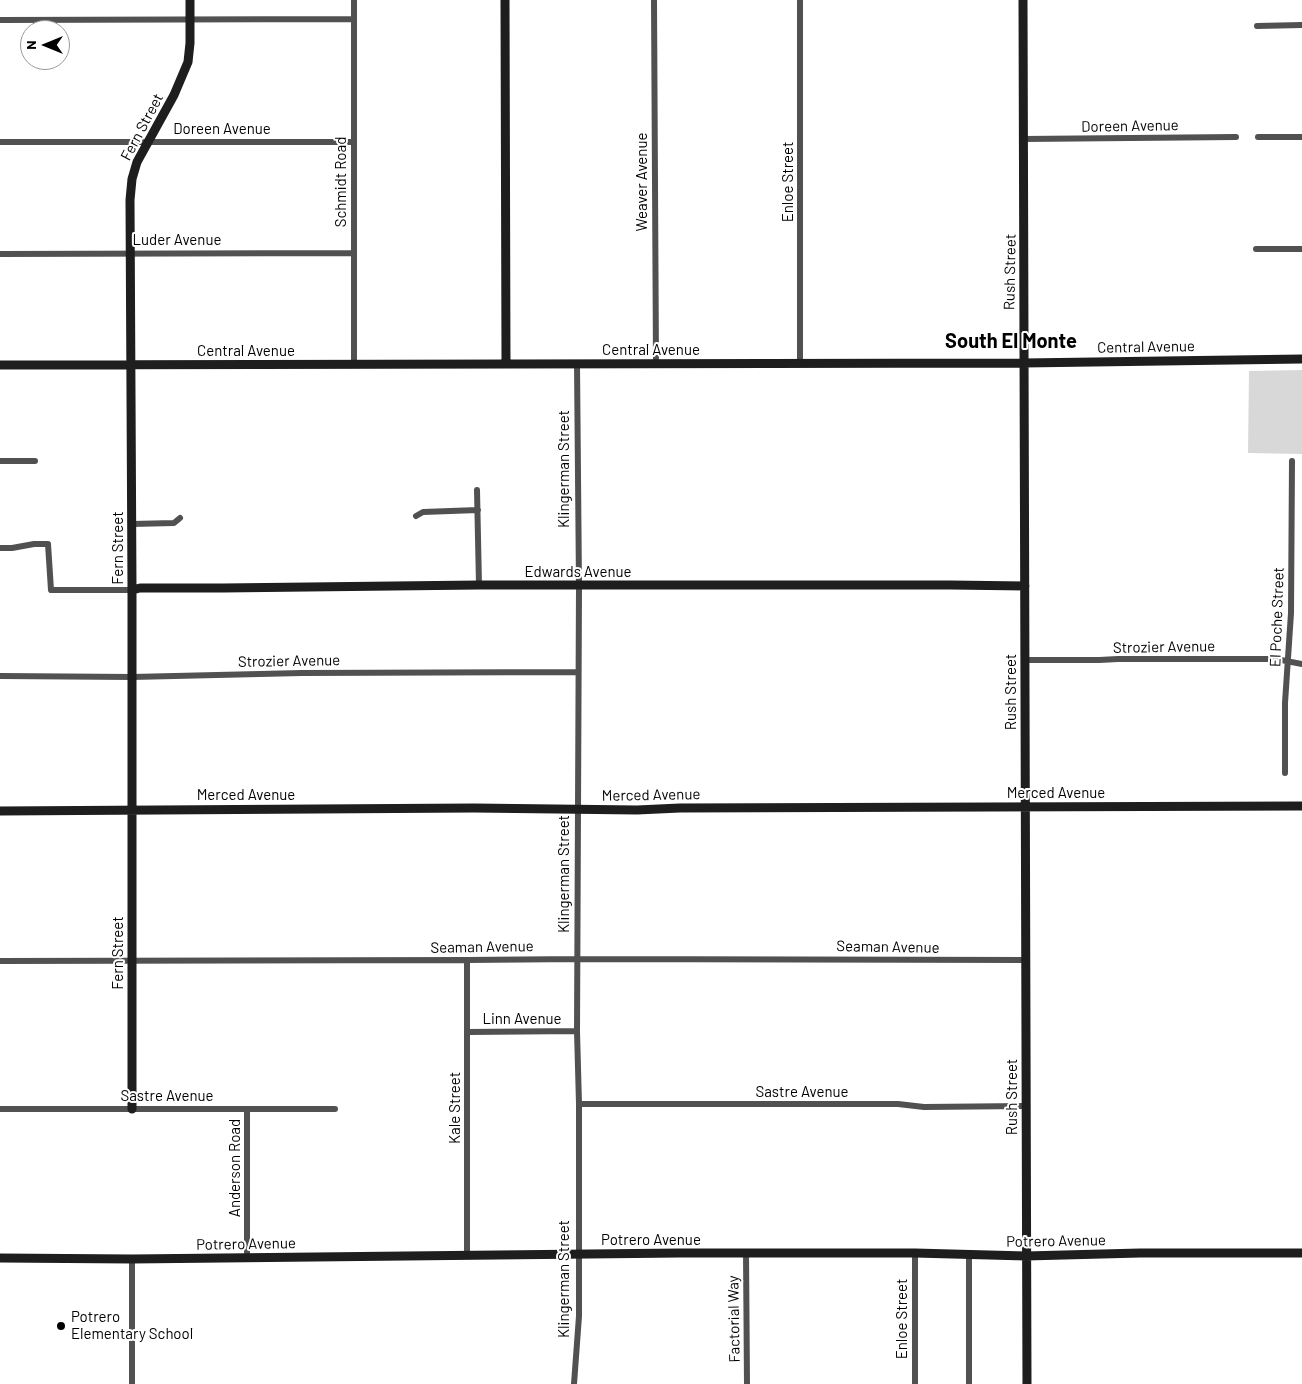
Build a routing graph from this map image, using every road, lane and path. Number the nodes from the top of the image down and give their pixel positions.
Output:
1 (190, 0) edge
2 (354, 0) edge
3 (505, 0) edge
4 (654, 0) edge
5 (800, 0) edge
6 (1024, 0) edge
7 (354, 19) junction
8 (0, 20) edge
9 (190, 20) junction
10 (1302, 25) edge
11 (1257, 26) dead end
12 (1236, 137) dead end
13 (1258, 137) dead end
14 (1302, 137) edge
15 (1024, 139) junction
16 (0, 142) edge
17 (147, 142) junction
18 (354, 142) junction
19 (1256, 249) dead end
20 (1302, 249) edge
21 (130, 253) junction
22 (354, 253) junction
23 (0, 254) edge
24 (1302, 359) edge
25 (800, 363) junction
26 (1024, 363) junction
27 (506, 364) junction
28 (577, 364) junction
29 (656, 364) junction
30 (0, 365) edge
31 (130, 365) junction
32 (354, 365) junction
33 (0, 461) edge
34 (35, 461) dead end
35 (1292, 462) dead end
36 (477, 490) dead end
37 (478, 510) junction
38 (416, 516) dead end
39 (180, 518) dead end
40 (132, 524) junction
41 (0, 548) edge
42 (479, 585) junction
43 (578, 586) junction
44 (1024, 586) junction
45 (132, 590) junction
46 (1025, 660) junction
47 (1289, 661) junction
48 (1302, 664) edge
49 (578, 672) junction
50 (0, 676) edge
51 (132, 677) junction
52 (1285, 773) dead end
53 (1302, 806) edge
54 (1025, 807) junction
55 (577, 810) junction
56 (0, 811) edge
57 (132, 811) junction
58 (578, 959) junction
59 (467, 960) junction
60 (1025, 960) junction
61 (0, 961) edge
62 (132, 961) junction
63 (577, 1031) junction
64 (468, 1032) junction
65 (578, 1104) junction
66 (1025, 1106) junction
67 (0, 1109) edge
68 (132, 1109) junction
69 (248, 1109) junction
70 (335, 1109) dead end
71 (746, 1253) junction
72 (915, 1253) junction
73 (1302, 1253) edge
74 (578, 1254) junction
75 (969, 1255) junction
76 (466, 1256) junction
77 (1026, 1256) junction
78 (0, 1258) edge
79 (247, 1258) junction
80 (132, 1259) junction
81 (132, 1384) edge
82 (574, 1384) edge
83 (747, 1384) edge
84 (915, 1384) edge
85 (969, 1384) edge
86 (1027, 1384) edge

1 - 9 street, Fern Street
2 - 7 street, Schmidt Road
3 - 27 street
4 - 29 street, Weaver Avenue
5 - 25 street, Enloe Street
6 - 15 street, Rush Street
7 - 9 street
7 - 18 street, Schmidt Road
8 - 9 street
9 - 17 street, Fern Street
10 - 11 street
12 - 15 street, Doreen Avenue
13 - 14 street
15 - 26 street, Rush Street
16 - 17 street, Doreen Avenue
17 - 18 street, Doreen Avenue
17 - 21 street, Fern Street
18 - 22 street, Schmidt Road
19 - 20 street
21 - 22 street, Luder Avenue
21 - 23 street, Luder Avenue
21 - 31 street, Fern Street
22 - 32 street, Schmidt Road
24 - 26 street, Central Avenue
25 - 26 street, Central Avenue
25 - 29 street, Central Avenue
26 - 44 street, Rush Street
27 - 28 street, Central Avenue
27 - 32 street, Central Avenue
28 - 29 street, Central Avenue
28 - 43 street, Klingerman Street
30 - 31 street, Central Avenue
31 - 32 street, Central Avenue
31 - 40 street, Fern Street
33 - 34 street
35 - 47 street, El Poche Street
36 - 37 street
37 - 38 street
37 - 42 street
39 - 40 street
40 - 45 street, Fern Street
41 - 45 street
42 - 43 street, Edwards Avenue
42 - 45 street, Edwards Avenue
43 - 44 street, Edwards Avenue
43 - 49 street, Klingerman Street
44 - 46 street, Rush Street
45 - 51 street, Fern Street
46 - 47 street, Strozier Avenue
46 - 54 street, Rush Street
47 - 48 street, Strozier Avenue
47 - 52 street, El Poche Street
49 - 51 street, Strozier Avenue
49 - 55 street, Klingerman Street
50 - 51 street, Strozier Avenue
51 - 57 street, Fern Street
53 - 54 street, Merced Avenue
54 - 55 street, Merced Avenue
54 - 60 street, Rush Street
55 - 57 street, Merced Avenue
55 - 58 street, Klingerman Street
56 - 57 street, Merced Avenue
57 - 62 street, Fern Street
58 - 59 street, Seaman Avenue
58 - 60 street, Seaman Avenue
58 - 63 street, Klingerman Street
59 - 62 street, Seaman Avenue
59 - 64 street, Kale Street
60 - 66 street, Rush Street
61 - 62 street, Seaman Avenue
62 - 68 street, Fern Street
63 - 64 street, Linn Avenue
63 - 65 street, Klingerman Street
64 - 76 street, Kale Street
65 - 66 street, Sastre Avenue
65 - 74 street, Klingerman Street
66 - 77 street, Rush Street
67 - 68 street, Sastre Avenue
68 - 69 street, Sastre Avenue
69 - 70 street, Sastre Avenue
69 - 79 street, Anderson Road
71 - 72 street, Potrero Avenue
71 - 74 street, Potrero Avenue
71 - 83 street, Factorial Way
72 - 75 street, Potrero Avenue
72 - 84 street, Enloe Street
73 - 77 street, Potrero Avenue
74 - 76 street, Potrero Avenue
74 - 82 street, Klingerman Street
75 - 77 street, Potrero Avenue
75 - 85 street
76 - 79 street, Potrero Avenue
77 - 86 street, Rush Street
78 - 80 street, Potrero Avenue
79 - 80 street, Potrero Avenue
80 - 81 street

